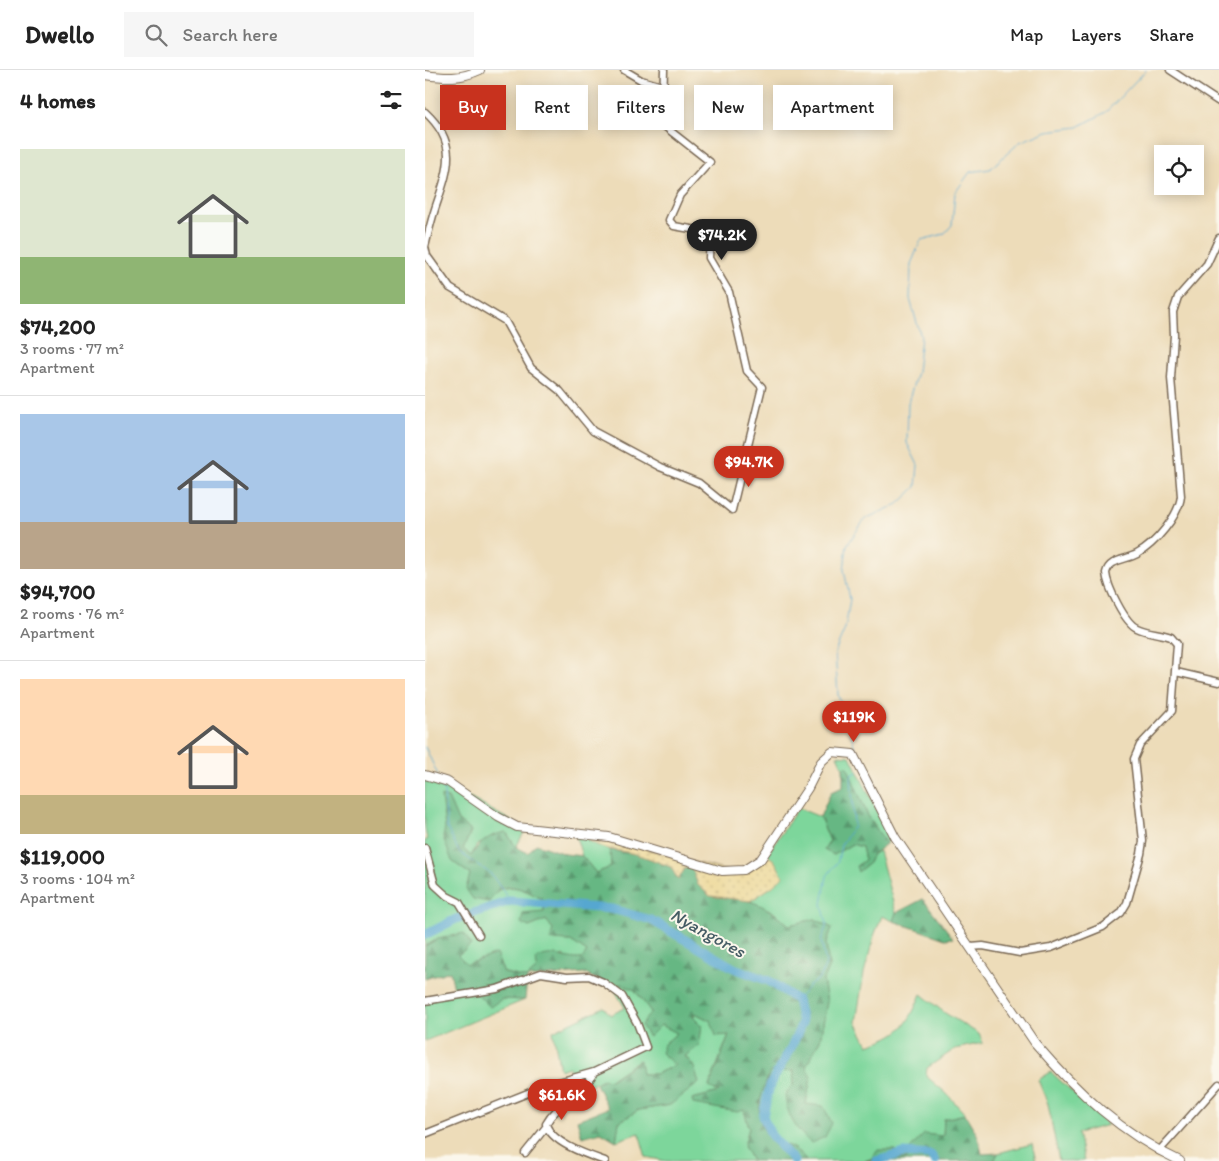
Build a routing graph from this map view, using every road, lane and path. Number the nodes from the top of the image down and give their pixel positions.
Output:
1 (480, 70) edge
2 (624, 70) edge
3 (664, 70) edge
4 (1170, 70) edge
5 (425, 75) edge
6 (658, 85) edge
7 (662, 85) edge
8 (1219, 102) edge
9 (425, 112) edge
10 (669, 130) edge
11 (1219, 238) edge
12 (1176, 672) junction
13 (1219, 682) edge
14 (425, 775) edge
15 (425, 848) edge
16 (479, 935) dead end
17 (971, 947) junction
18 (425, 1001) edge
19 (594, 1072) junction
20 (1219, 1084) edge
21 (546, 1127) junction
22 (425, 1134) edge
23 (1159, 1151) junction
24 (525, 1153) dead end
25 (605, 1161) edge
26 (1180, 1161) edge

1 - 5 street
2 - 6 street
3 - 7 street
4 - 8 street
9 - 10 street
11 - 12 street
12 - 13 street
12 - 17 street
14 - 17 street
15 - 16 street
17 - 23 street
18 - 19 street
19 - 21 street
19 - 22 street
20 - 23 street
21 - 24 street
21 - 25 street
23 - 26 street

